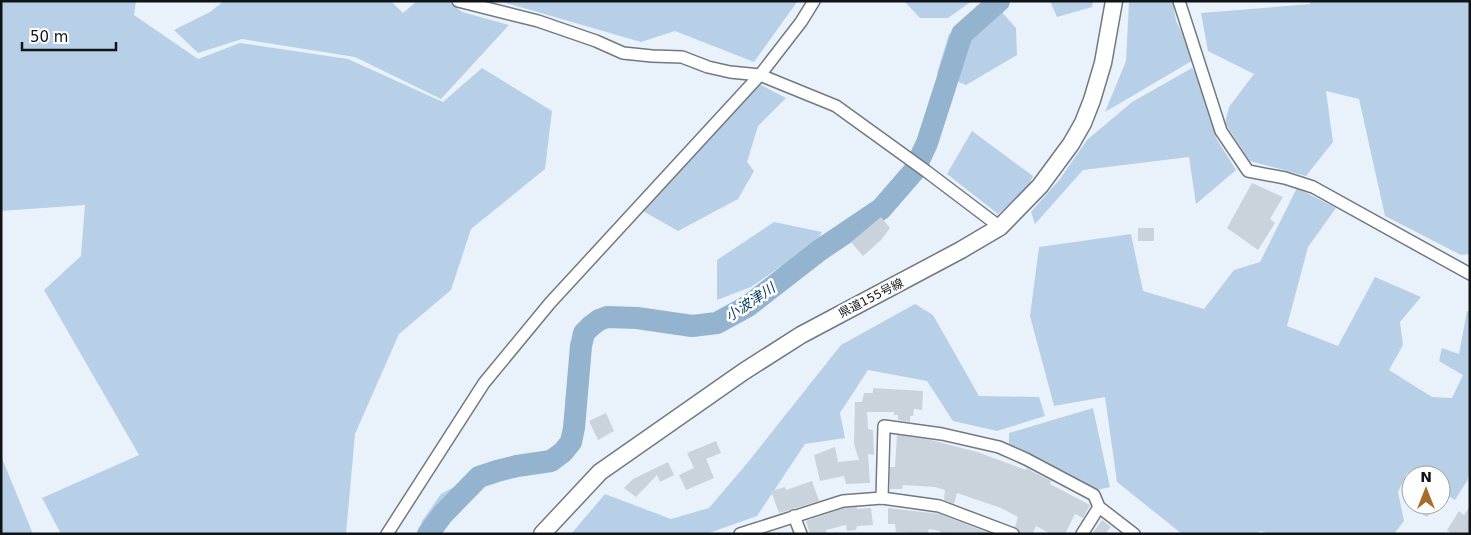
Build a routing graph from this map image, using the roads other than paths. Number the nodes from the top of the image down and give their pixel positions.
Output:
1 (458, 1) edge
2 (814, 1) edge
3 (1114, 1) edge
4 (1179, 1) edge
5 (760, 75) junction
6 (1000, 227) junction
7 (1470, 274) edge
8 (882, 498) junction
9 (1099, 507) junction
10 (794, 516) junction
11 (387, 534) edge
12 (542, 534) edge
13 (740, 534) edge
14 (801, 534) edge
15 (1013, 534) edge
16 (1082, 534) edge
17 (1134, 534) edge

1 - 5 street
2 - 5 street
3 - 6 main road, 県道155号線
4 - 7 street
5 - 6 street
5 - 11 street
6 - 12 main road, 県道155号線
8 - 9 street
8 - 10 street
8 - 15 street
9 - 16 street
9 - 17 street
10 - 13 street
10 - 14 street

